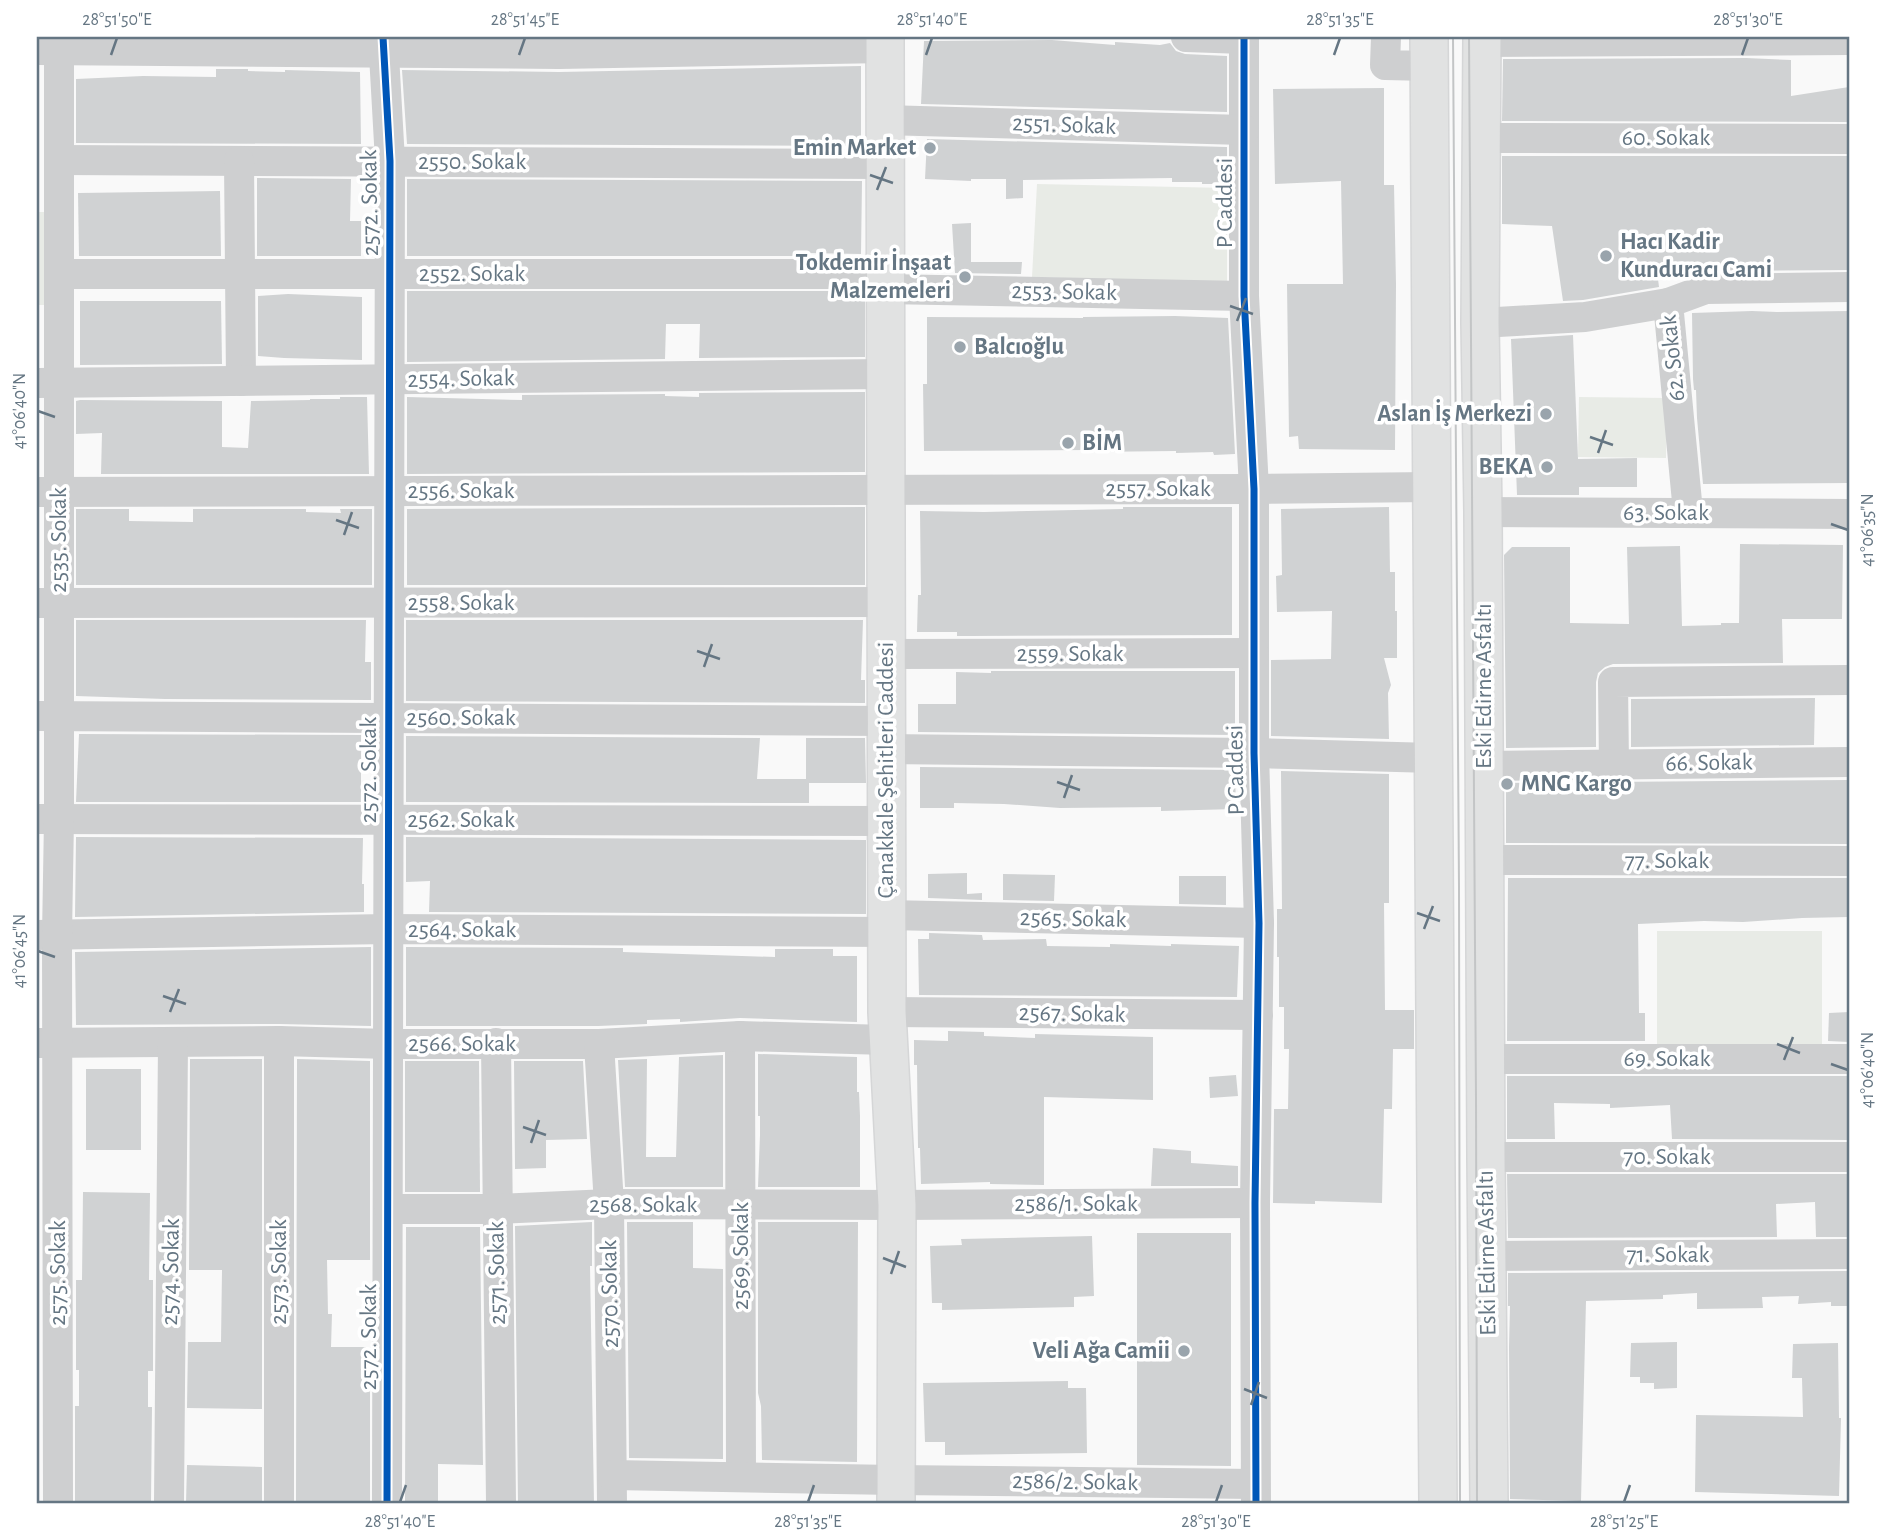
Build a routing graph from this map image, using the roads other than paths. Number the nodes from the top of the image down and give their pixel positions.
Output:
1 (1186, 37) edge
2 (1386, 37) edge
3 (1244, 38) edge
4 (1482, 39) edge
5 (1849, 40) edge
6 (885, 42) edge
7 (728, 44) edge
8 (383, 45) edge
9 (559, 45) edge
10 (51, 46) edge
11 (1429, 51) edge
12 (884, 120) junction
13 (1244, 130) junction
14 (1482, 138) junction
15 (1849, 139) edge
16 (59, 160) junction
17 (239, 161) junction
18 (390, 161) junction
19 (884, 163) junction
20 (48, 190) edge
21 (59, 274) junction
22 (240, 274) junction
23 (390, 274) junction
24 (885, 281) junction
25 (1849, 287) edge
26 (1244, 296) junction
27 (1668, 303) junction
28 (48, 316) edge
29 (1480, 323) junction
30 (885, 374) junction
31 (390, 380) junction
32 (241, 381) junction
33 (48, 383) edge
34 (1431, 487) junction
35 (1254, 489) junction
36 (885, 490) junction
37 (389, 491) junction
38 (48, 492) edge
39 (1483, 512) junction
40 (1688, 512) junction
41 (1849, 514) edge
42 (886, 602) junction
43 (48, 603) edge
44 (389, 603) junction
45 (1254, 653) junction
46 (886, 654) junction
47 (1849, 680) edge
48 (48, 716) edge
49 (389, 718) junction
50 (886, 735) junction
51 (1254, 753) junction
52 (1433, 758) junction
53 (1849, 762) edge
54 (1614, 765) junction
55 (1484, 766) junction
56 (48, 819) edge
57 (388, 820) junction
58 (886, 821) junction
59 (1485, 860) junction
60 (1849, 862) edge
61 (887, 923) junction
62 (1259, 923) junction
63 (388, 929) junction
64 (47, 935) edge
65 (1258, 1015) junction
66 (887, 1026) junction
67 (740, 1036) junction
68 (279, 1041) junction
69 (173, 1042) junction
70 (47, 1043) edge
71 (496, 1043) junction
72 (388, 1044) junction
73 (598, 1044) junction
74 (1485, 1059) junction
75 (1849, 1059) edge
76 (1486, 1157) junction
77 (1849, 1157) edge
78 (1255, 1203) junction
79 (609, 1204) junction
80 (741, 1205) junction
81 (897, 1205) junction
82 (389, 1209) junction
83 (496, 1209) junction
84 (1849, 1254) edge
85 (1487, 1256) junction
86 (741, 1476) junction
87 (612, 1489) edge
88 (896, 1492) edge
89 (1255, 1494) edge
90 (58, 1503) edge
91 (169, 1503) edge
92 (279, 1503) edge
93 (387, 1503) edge
94 (501, 1503) edge
95 (1438, 1503) edge
96 (1489, 1503) edge

1 - 3 street
2 - 11 street
3 - 13 street, P Caddesi
4 - 5 street
4 - 14 main road, Eski Edirne Asfaltı
6 - 7 street
6 - 12 main road, Çanakkale Şehitleri Caddesi
7 - 9 street
8 - 9 street
8 - 10 street
8 - 18 street, 2572. Sokak
10 - 16 street, 2535. Sokak
11 - 34 main road, Eski Edirne Asfaltı
12 - 13 street, 2551. Sokak
12 - 19 main road, Çanakkale Şehitleri Caddesi
13 - 26 street, P Caddesi
14 - 15 street, 60. Sokak
14 - 29 main road, Eski Edirne Asfaltı
16 - 17 street, 2550. Sokak
16 - 20 street, 2535. Sokak
17 - 18 street, 2550. Sokak
17 - 22 street
18 - 19 street, 2550. Sokak
18 - 23 street, 2572. Sokak
19 - 24 main road, Çanakkale Şehitleri Caddesi
20 - 21 street, 2535. Sokak
21 - 22 street, 2552. Sokak
21 - 28 street, 2535. Sokak
22 - 23 street, 2552. Sokak
22 - 32 street
23 - 24 street, 2552. Sokak
23 - 31 street, 2572. Sokak
24 - 26 street, 2553. Sokak
24 - 30 main road, Çanakkale Şehitleri Caddesi
25 - 27 street, 62. Sokak
26 - 35 street, P Caddesi
27 - 29 street
27 - 40 street, 62. Sokak
28 - 33 street, 2535. Sokak
29 - 39 main road, Eski Edirne Asfaltı
30 - 31 street, 2554. Sokak
30 - 36 main road, Çanakkale Şehitleri Caddesi
31 - 32 street, 2554. Sokak
31 - 37 street, 2572. Sokak
32 - 33 street, 2554. Sokak
33 - 38 street, 2535. Sokak
34 - 35 street, 2557. Sokak
34 - 52 main road, Eski Edirne Asfaltı
35 - 36 street, 2557. Sokak
35 - 45 street, P Caddesi
36 - 37 street, 2556. Sokak
36 - 42 main road, Çanakkale Şehitleri Caddesi
37 - 38 street, 2556. Sokak
37 - 44 street, 2572. Sokak
38 - 43 street, 2535. Sokak
39 - 40 street, 63. Sokak
39 - 55 main road, Eski Edirne Asfaltı
40 - 41 street, 63. Sokak
42 - 44 street, 2558. Sokak
42 - 46 main road, Çanakkale Şehitleri Caddesi
43 - 44 street, 2558. Sokak
43 - 48 street, 2535. Sokak
44 - 49 street, 2572. Sokak
45 - 46 street, 2559. Sokak
45 - 51 street, P Caddesi
46 - 50 main road, Çanakkale Şehitleri Caddesi
47 - 54 street
48 - 49 street, 2560. Sokak
48 - 56 street, 2535. Sokak
49 - 50 street, 2560. Sokak
49 - 57 street, 2572. Sokak
50 - 51 street, 2560. Sokak
50 - 58 main road, Çanakkale Şehitleri Caddesi
51 - 52 street, 2560. Sokak
51 - 62 street, P Caddesi
52 - 95 main road, Eski Edirne Asfaltı
53 - 54 street, 66. Sokak
54 - 55 street, 66. Sokak
55 - 59 main road, Eski Edirne Asfaltı
56 - 57 street, 2562. Sokak
56 - 64 street, 2535. Sokak
57 - 58 street, 2562. Sokak
57 - 63 street, 2572. Sokak
58 - 61 main road, Çanakkale Şehitleri Caddesi
59 - 60 street, 77. Sokak
59 - 74 main road, Eski Edirne Asfaltı
61 - 62 street, 2565. Sokak
61 - 63 street, 2564. Sokak
61 - 66 main road, Çanakkale Şehitleri Caddesi
62 - 65 street, P Caddesi
63 - 64 street, 2564. Sokak
63 - 72 street, 2572. Sokak
64 - 70 street, 2535. Sokak
65 - 66 street, 2567. Sokak
65 - 78 street, P Caddesi
66 - 67 street, 2566. Sokak
66 - 81 main road, Çanakkale Şehitleri Caddesi
67 - 73 street, 2566. Sokak
67 - 80 street, 2569. Sokak
68 - 69 street, 2566. Sokak
68 - 72 street, 2566. Sokak
68 - 92 street, 2573. Sokak
69 - 70 street, 2566. Sokak
69 - 91 street, 2574. Sokak
70 - 90 street, 2575. Sokak
71 - 72 street, 2566. Sokak
71 - 73 street, 2566. Sokak
71 - 83 street, 2571. Sokak
72 - 82 street, 2572. Sokak
73 - 79 street, 2570. Sokak
74 - 75 street, 69. Sokak
74 - 76 main road, Eski Edirne Asfaltı
76 - 77 street, 70. Sokak
76 - 85 main road, Eski Edirne Asfaltı
78 - 81 street, 2586/1. Sokak
78 - 89 street, P Caddesi
79 - 80 street, 2568. Sokak
79 - 83 street, 2568. Sokak
79 - 87 street, 2570. Sokak
80 - 81 street, 2568. Sokak
80 - 86 street, 2569. Sokak
81 - 88 main road, Çanakkale Şehitleri Caddesi
82 - 83 street, 2568. Sokak
82 - 93 street, 2572. Sokak
83 - 94 street, 2571. Sokak
84 - 85 street, 71. Sokak
85 - 96 main road, Eski Edirne Asfaltı
86 - 87 street, 2586/2. Sokak
86 - 88 street, 2586/2. Sokak
88 - 89 street, 2586/2. Sokak

